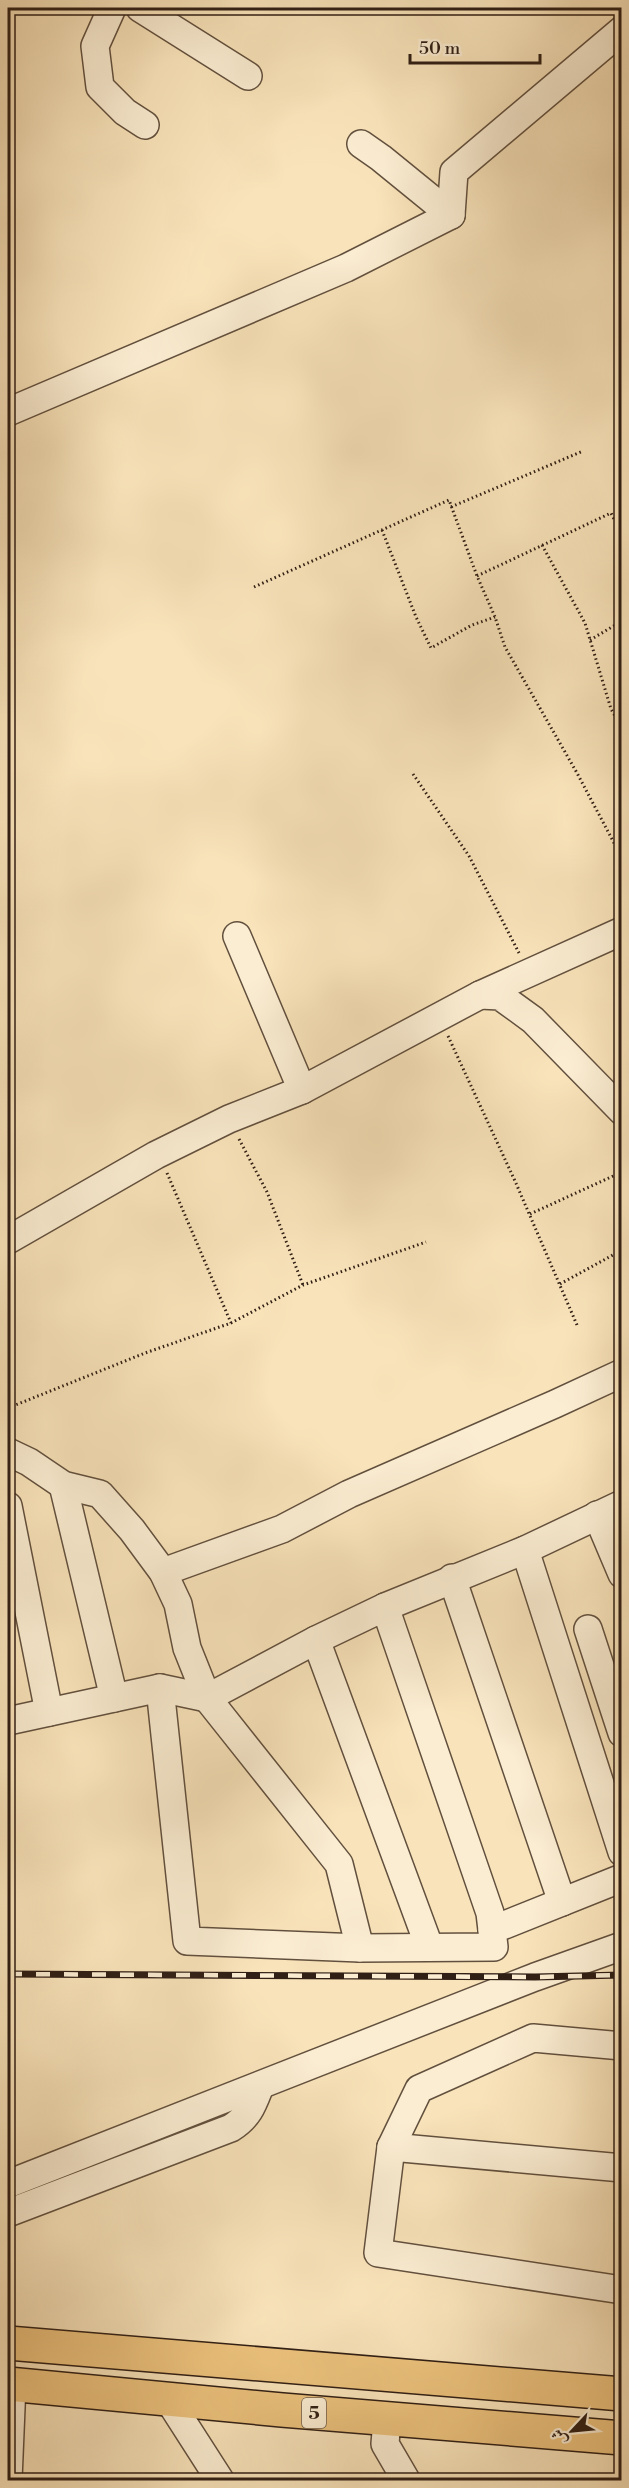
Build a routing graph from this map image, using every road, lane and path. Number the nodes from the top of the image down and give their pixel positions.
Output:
1 (112, 8) edge
2 (141, 8) edge
3 (621, 30) edge
4 (248, 76) dead end
5 (145, 124) dead end
6 (361, 144) dead end
7 (451, 215) junction
8 (8, 412) edge
9 (583, 451) dead end
10 (452, 507) junction
11 (382, 530) junction
12 (621, 535) edge
13 (542, 545) junction
14 (477, 576) junction
15 (254, 586) dead end
16 (495, 617) junction
17 (621, 621) edge
18 (590, 640) junction
19 (621, 728) edge
20 (413, 774) dead end
21 (621, 858) edge
22 (621, 931) edge
23 (237, 936) dead end
24 (528, 974) junction
25 (480, 995) junction
26 (439, 1018) junction
27 (302, 1090) junction
28 (621, 1111) edge
29 (229, 1119) junction
30 (156, 1155) junction
31 (621, 1172) edge
32 (530, 1214) junction
33 (8, 1240) edge
34 (426, 1242) dead end
35 (621, 1250) edge
36 (560, 1284) junction
37 (303, 1285) junction
38 (231, 1323) junction
39 (577, 1324) dead end
40 (621, 1373) edge
41 (8, 1408) edge
42 (8, 1452) edge
43 (63, 1485) junction
44 (621, 1504) edge
45 (8, 1506) edge
46 (597, 1515) junction
47 (525, 1550) junction
48 (163, 1572) junction
49 (621, 1574) edge
50 (452, 1578) junction
51 (385, 1607) junction
52 (588, 1629) dead end
53 (316, 1640) junction
54 (160, 1688) junction
55 (114, 1698) junction
56 (207, 1698) junction
57 (48, 1712) junction
58 (8, 1721) edge
59 (621, 1733) edge
60 (621, 1852) edge
61 (621, 1878) edge
62 (562, 1902) junction
63 (492, 1930) junction
64 (429, 1946) junction
65 (621, 1946) edge
66 (360, 1948) junction
67 (621, 2046) edge
68 (260, 2086) junction
69 (392, 2147) junction
70 (621, 2168) edge
71 (8, 2184) edge
72 (8, 2214) edge
73 (621, 2290) edge
74 (8, 2343) edge
75 (10, 2384) edge
76 (621, 2394) edge
77 (174, 2409) junction
78 (387, 2419) junction
79 (621, 2438) edge
80 (8, 2481) edge
81 (198, 2481) edge
82 (220, 2481) edge
83 (406, 2481) edge

1 - 5 street
2 - 4 street
3 - 7 street
6 - 7 street
7 - 8 street
9 - 10 path
10 - 11 path
10 - 14 path
11 - 15 path
11 - 16 path
12 - 13 path
13 - 14 path
13 - 18 path
14 - 16 path
16 - 21 path
17 - 18 path
18 - 19 path
20 - 24 path
22 - 24 street
23 - 27 street
24 - 25 street
25 - 26 street
25 - 28 street
26 - 27 street
26 - 32 path
27 - 29 street
29 - 30 street
29 - 37 path
30 - 33 street
30 - 38 path
31 - 32 path
32 - 36 path
34 - 37 path
35 - 36 path
36 - 39 path
37 - 38 path
38 - 41 path
40 - 48 street
42 - 43 street
43 - 48 street
43 - 55 street
44 - 46 street
45 - 57 street
46 - 47 street
46 - 49 street
47 - 50 street
47 - 60 street
48 - 56 street
50 - 51 street
50 - 62 street
51 - 53 street
51 - 63 street
52 - 59 street
53 - 56 street
53 - 64 street
54 - 55 street
54 - 56 street
54 - 66 street
55 - 57 street
56 - 66 street
57 - 58 street
61 - 62 street
62 - 63 street
63 - 64 street
64 - 66 street
65 - 68 street
67 - 69 street
68 - 71 street
68 - 72 street
69 - 70 street
69 - 73 street
74 - 76 main road, 5
75 - 77 main road, 5
75 - 80 street
77 - 78 main road, 5
77 - 81 street
77 - 82 street
78 - 79 main road, 5
78 - 83 street

